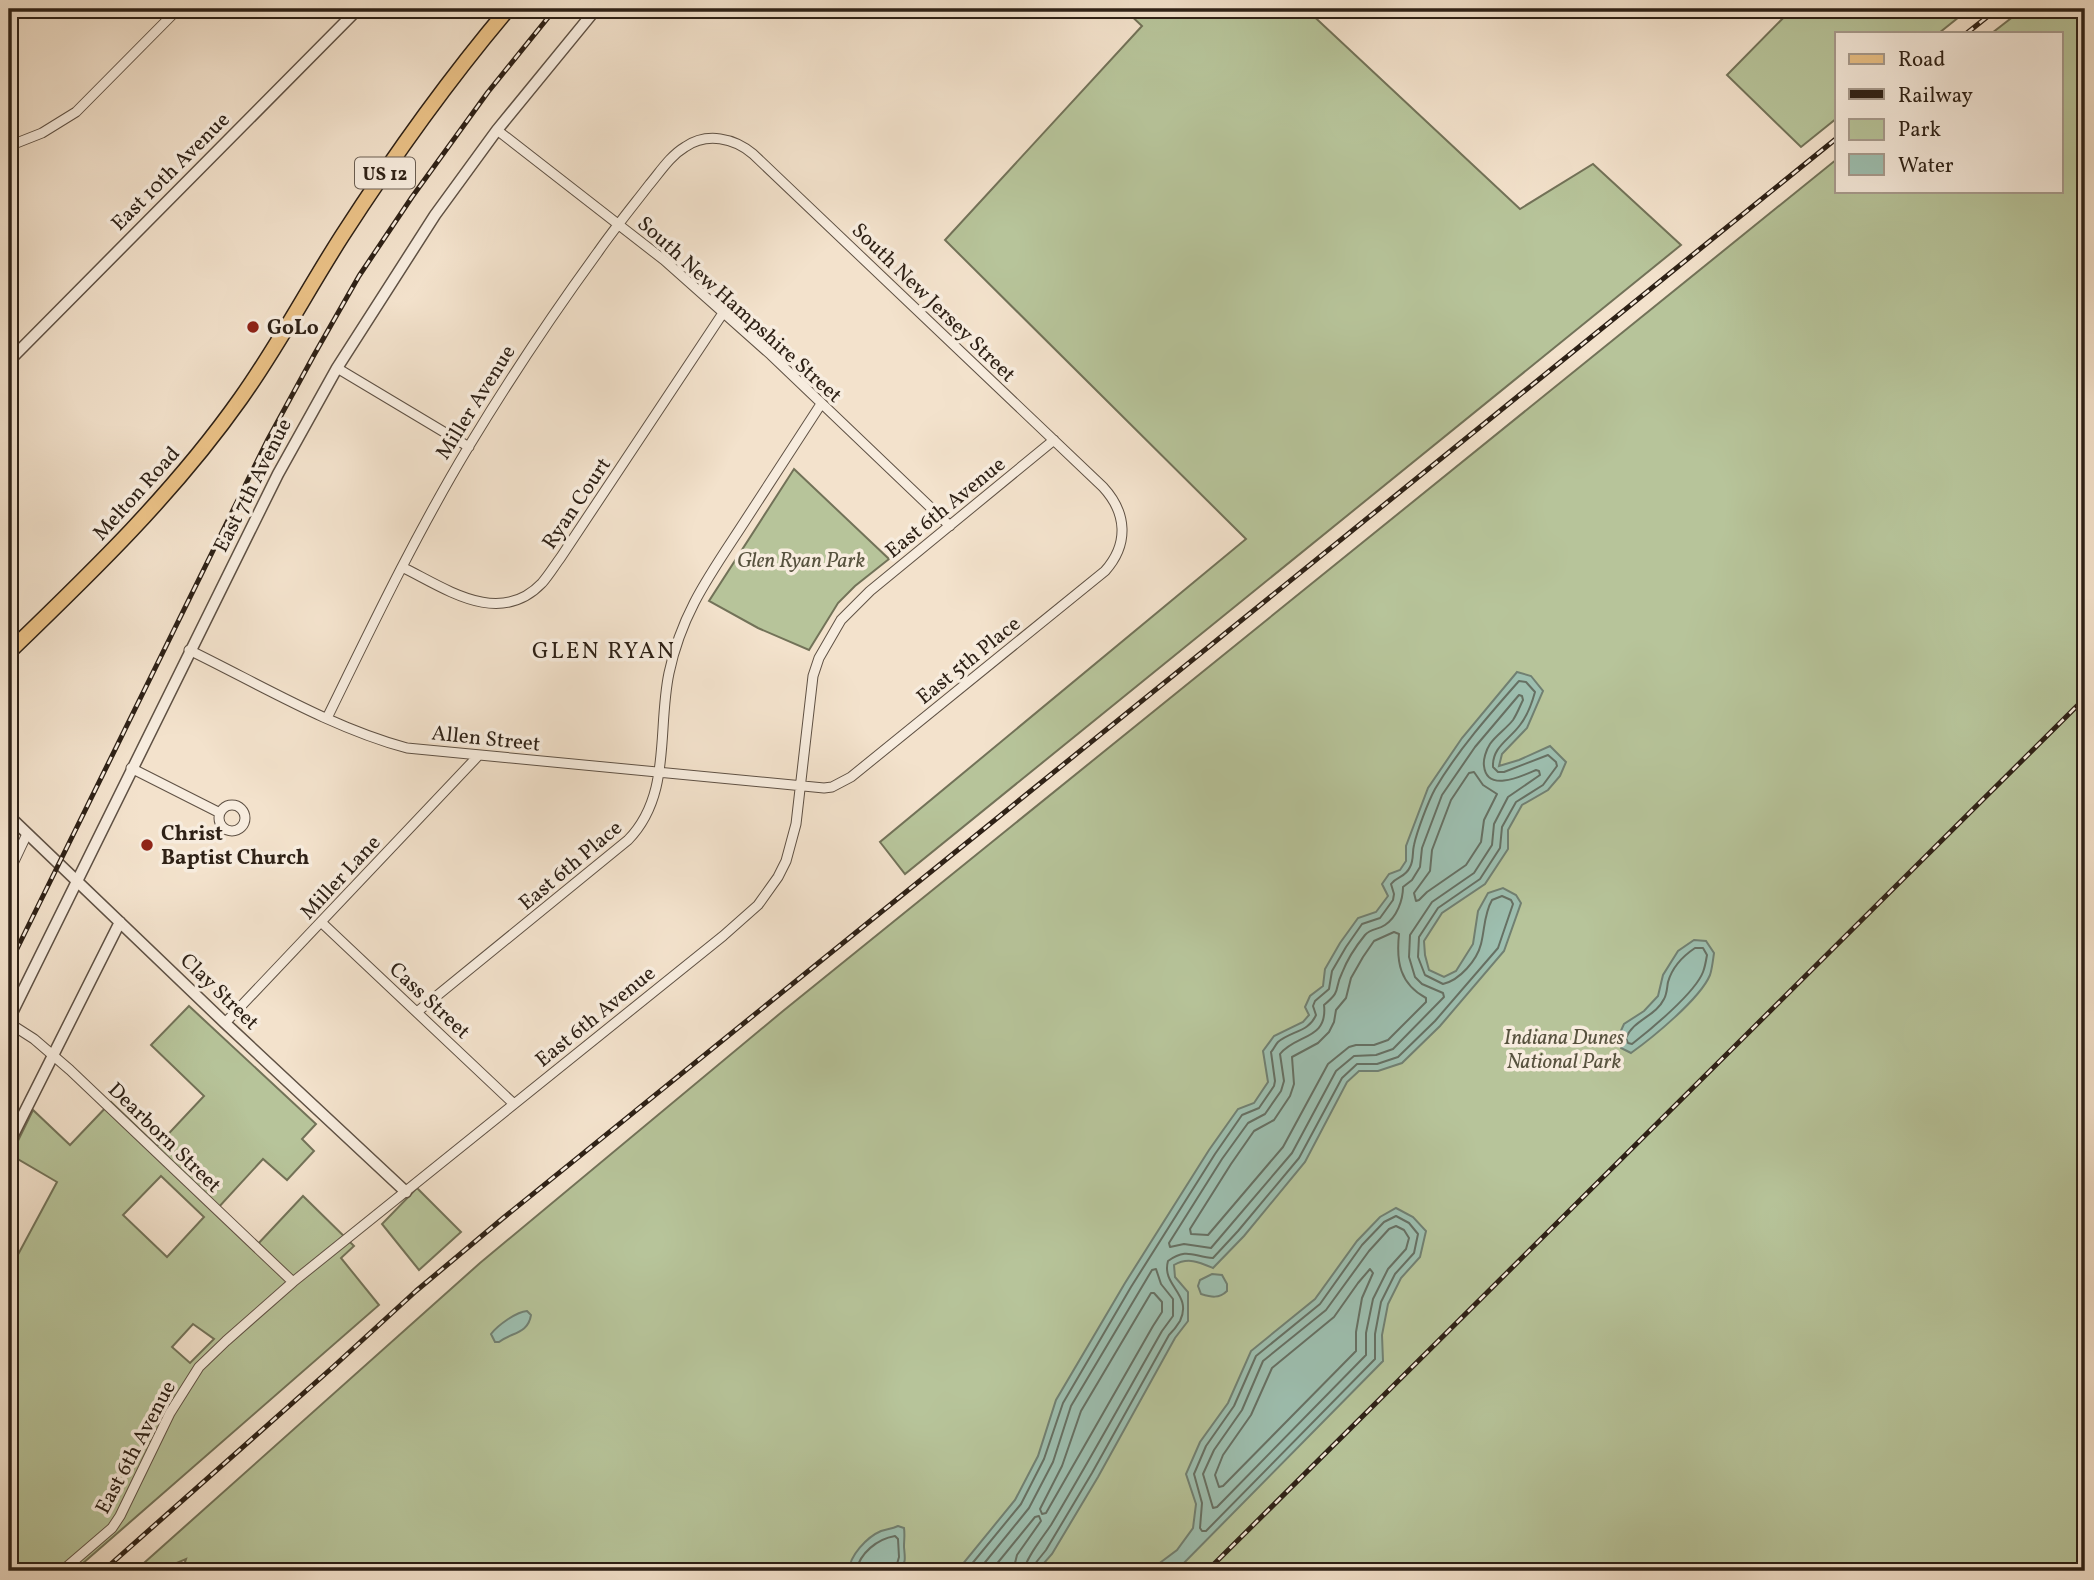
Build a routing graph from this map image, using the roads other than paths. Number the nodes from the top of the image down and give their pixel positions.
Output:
1 (178, 9) edge
2 (358, 9) edge
3 (509, 9) edge
4 (596, 9) edge
5 (497, 130) junction
6 (701, 139) joint
7 (9, 146) edge
8 (618, 223) junction
9 (723, 313) junction
10 (9, 361) edge
11 (337, 368) junction
12 (821, 404) junction
13 (1054, 440) junction
14 (468, 447) junction
15 (1121, 520) joint
16 (950, 526) junction
17 (402, 567) junction
18 (190, 650) junction
19 (9, 652) edge
20 (327, 718) junction
21 (480, 755) junction
22 (131, 768) junction
23 (659, 773) junction
24 (800, 786) junction
25 (220, 813) dead end
26 (9, 816) edge
27 (27, 834) junction
28 (9, 872) edge
29 (76, 880) junction
30 (120, 922) junction
31 (321, 922) junction
32 (417, 1012) junction
33 (9, 1021) edge
34 (225, 1023) junction
35 (52, 1056) junction
36 (514, 1104) junction
37 (9, 1143) edge
38 (405, 1192) junction
39 (293, 1282) junction
40 (62, 1571) edge

1 - 7 street
2 - 10 street, East 10th Avenue
3 - 19 main road, Melton Road / US 12
4 - 5 street, East 7th Avenue
5 - 8 street, South New Hampshire Street
5 - 11 street, East 7th Avenue
6 - 8 street, Miller Avenue
6 - 13 street, South New Jersey Street
8 - 9 street, South New Hampshire Street
8 - 14 street, Miller Avenue
9 - 12 street, South New Hampshire Street
9 - 17 street, Ryan Court
11 - 14 street
11 - 18 street, East 7th Avenue
12 - 16 street, South New Hampshire Street
12 - 23 street, East 6th Place
13 - 15 street, South New Jersey Street
13 - 16 street, East 6th Avenue
14 - 17 street, Miller Avenue
15 - 24 street, East 5th Place
16 - 24 street, East 6th Avenue
17 - 20 street, Miller Avenue
18 - 20 street, Allen Street
18 - 22 street, East 7th Avenue
20 - 21 street, Allen Street
21 - 23 street, Allen Street
21 - 31 street, Miller Lane
22 - 25 street
22 - 29 street, East 7th Avenue
23 - 24 street, Allen Street
23 - 32 street, East 6th Place
24 - 36 street, East 6th Avenue
26 - 27 street, Clay Street
27 - 28 street
27 - 29 street, Clay Street
29 - 30 street, Clay Street
29 - 33 street, East 7th Avenue
30 - 34 street, Clay Street
30 - 35 street
31 - 32 street, Cass Street
31 - 34 street, Miller Lane
32 - 36 street, Cass Street
33 - 35 street, Dearborn Street
34 - 38 street, Clay Street
35 - 37 street
35 - 39 street, Dearborn Street
36 - 38 street, East 6th Avenue
38 - 39 street, East 6th Avenue
39 - 40 street, East 6th Avenue

